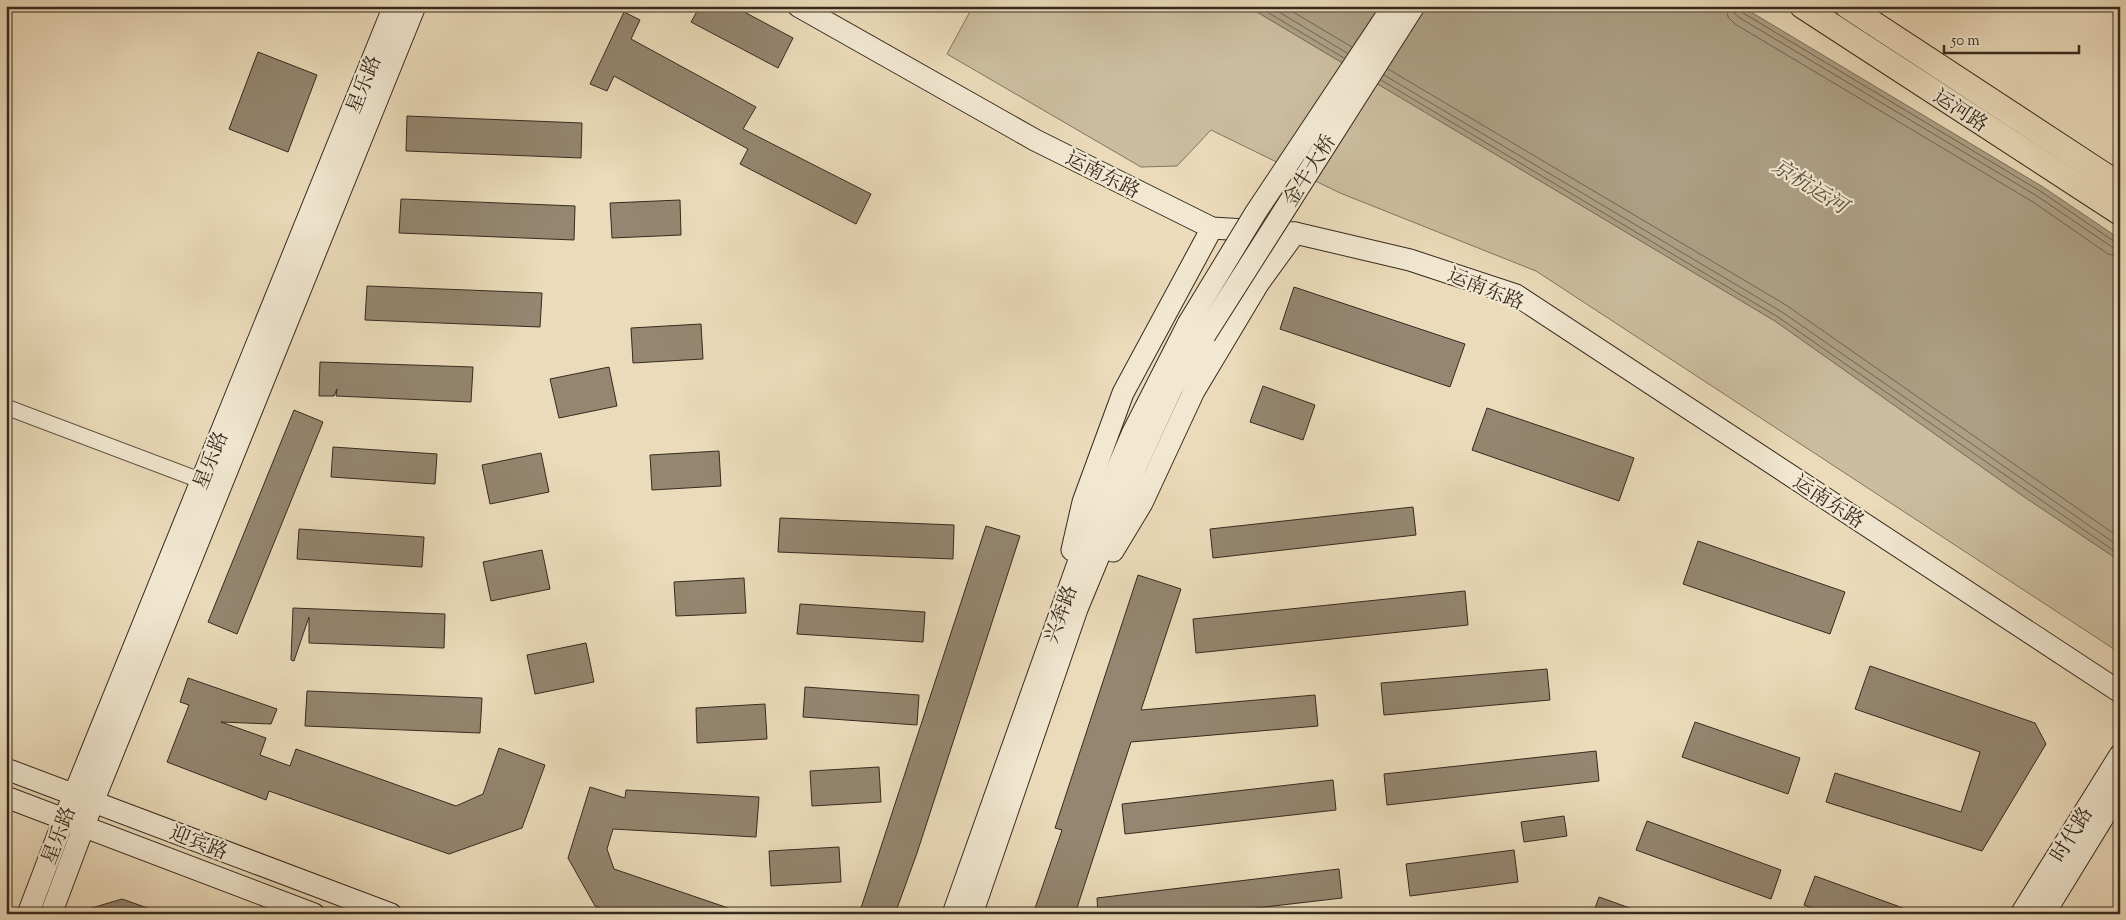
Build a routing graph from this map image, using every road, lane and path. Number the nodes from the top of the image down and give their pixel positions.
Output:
1 (394, 6) edge
2 (415, 6) edge
3 (798, 6) edge
4 (1393, 6) edge
5 (1414, 6) edge
6 (1802, 6) edge
7 (1847, 6) edge
8 (2120, 185) edge
9 (2120, 213) edge
10 (1212, 228) junction
11 (1295, 233) junction
12 (1196, 330) junction
13 (6, 407) edge
14 (202, 481) junction
15 (1070, 608) junction
16 (2120, 692) edge
17 (2120, 755) edge
18 (6, 768) edge
19 (2120, 790) edge
20 (6, 797) edge
21 (83, 798) junction
22 (64, 819) junction
23 (84, 827) junction
24 (28, 914) edge
25 (51, 914) edge
26 (314, 914) edge
27 (391, 914) edge
28 (954, 914) edge
29 (972, 914) edge
30 (2021, 914) edge
31 (2044, 914) edge

1 - 14 street, 星乐路
2 - 21 street, 星乐路
3 - 10 street, 运南东路
4 - 12 street, 金牛大桥, bridge
5 - 12 street, 金牛大桥, bridge
6 - 9 main road, 运河路
7 - 8 main road, 运河路
10 - 11 street, 运南东路
10 - 15 street
11 - 15 street
11 - 16 street, 运南东路
12 - 15 street, 兴奔路
13 - 14 street
14 - 21 street, 星乐路
15 - 28 street, 兴奔路
15 - 29 street
17 - 30 street, 时代路
18 - 21 street, 迎宾路
19 - 31 street, 时代路
20 - 22 street, 迎宾路
21 - 22 street, 星乐路
21 - 23 street, 星乐路
21 - 27 street, 迎宾路
22 - 23 street, 迎宾路
22 - 24 street, 星乐路
23 - 25 street, 星乐路
23 - 26 street, 迎宾路

